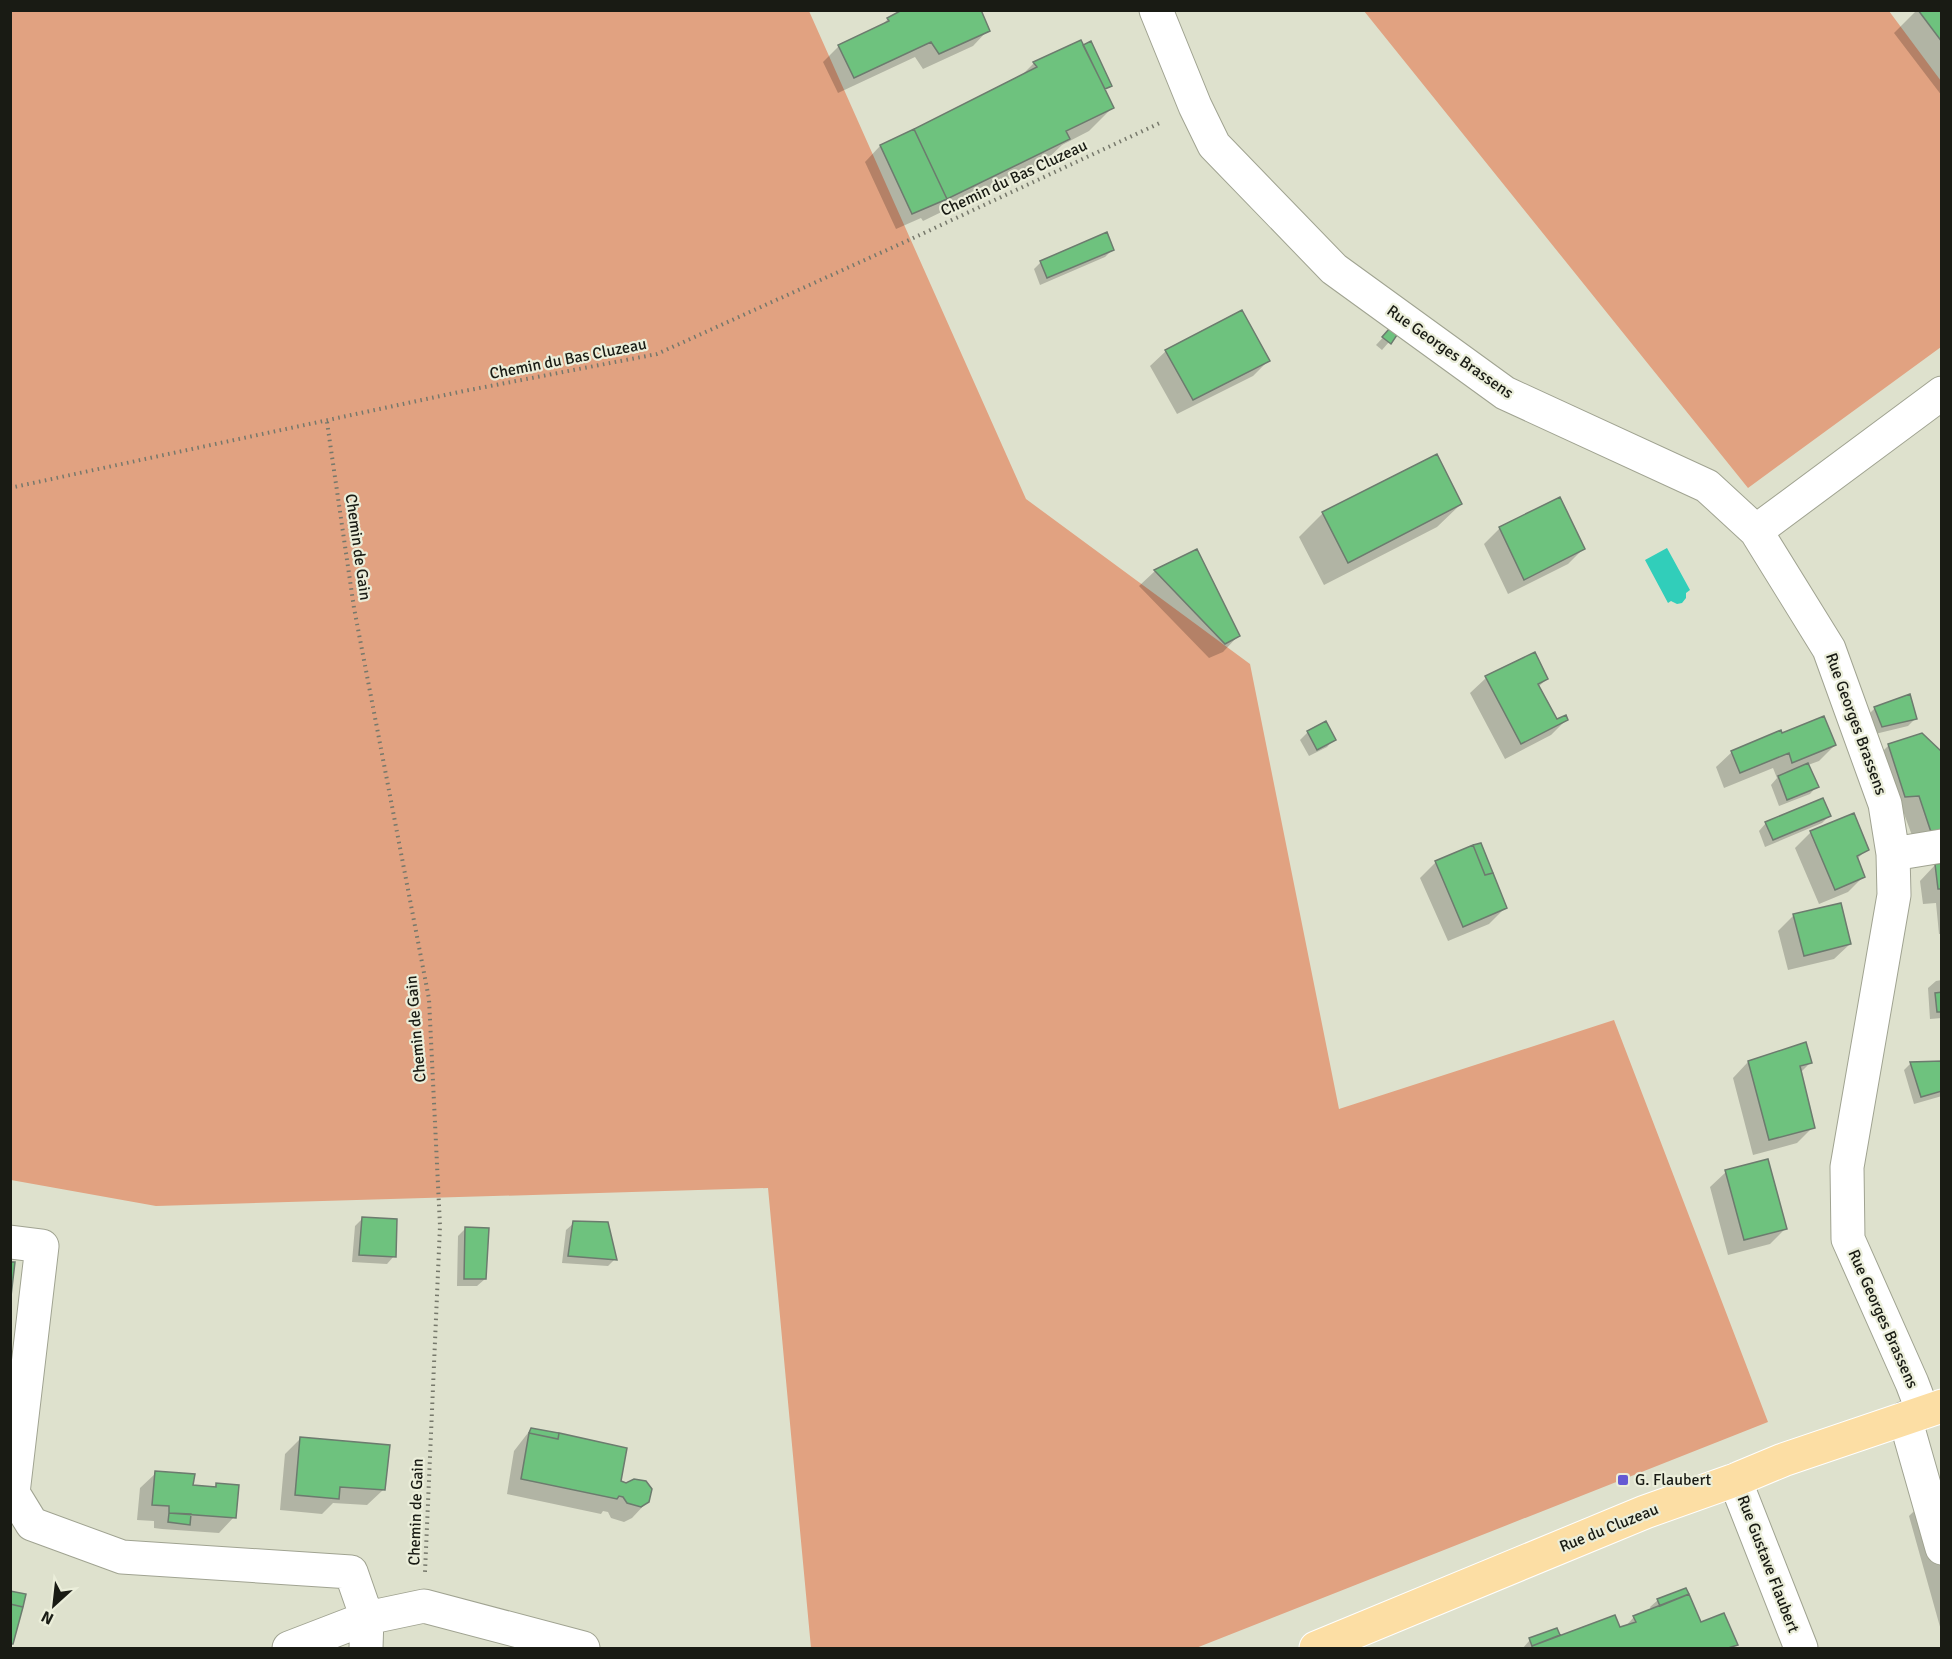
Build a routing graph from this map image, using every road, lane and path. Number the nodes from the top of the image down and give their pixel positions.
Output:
1 (1156, 10) edge
2 (1195, 106) junction
3 (1941, 393) edge
4 (327, 422) junction
5 (10, 485) edge
6 (1756, 531) junction
7 (1941, 846) edge
8 (1893, 854) junction
9 (10, 1242) edge
10 (1923, 1412) edge
11 (1735, 1480) junction
12 (12, 1493) edge
13 (1941, 1548) edge
14 (424, 1606) junction
15 (367, 1633) edge
16 (289, 1648) edge
17 (583, 1648) edge
18 (1316, 1648) edge
19 (1801, 1648) edge

1 - 2 street, Rue Georges Brassens
2 - 4 path, Chemin du Bas Cluzeau
2 - 6 street, Rue Georges Brassens
3 - 6 street
4 - 5 path, Chemin du Bas Cluzeau
4 - 14 path, Chemin de Gain
6 - 8 street, Rue Georges Brassens
7 - 8 street
8 - 10 street, Rue Georges Brassens
9 - 12 street
10 - 11 main road, Rue du Cluzeau
10 - 13 street, Rue Georges Brassens
11 - 18 main road, Rue du Cluzeau
11 - 19 street, Rue Gustave Flaubert
12 - 15 street
14 - 15 street
14 - 17 street
15 - 16 street

